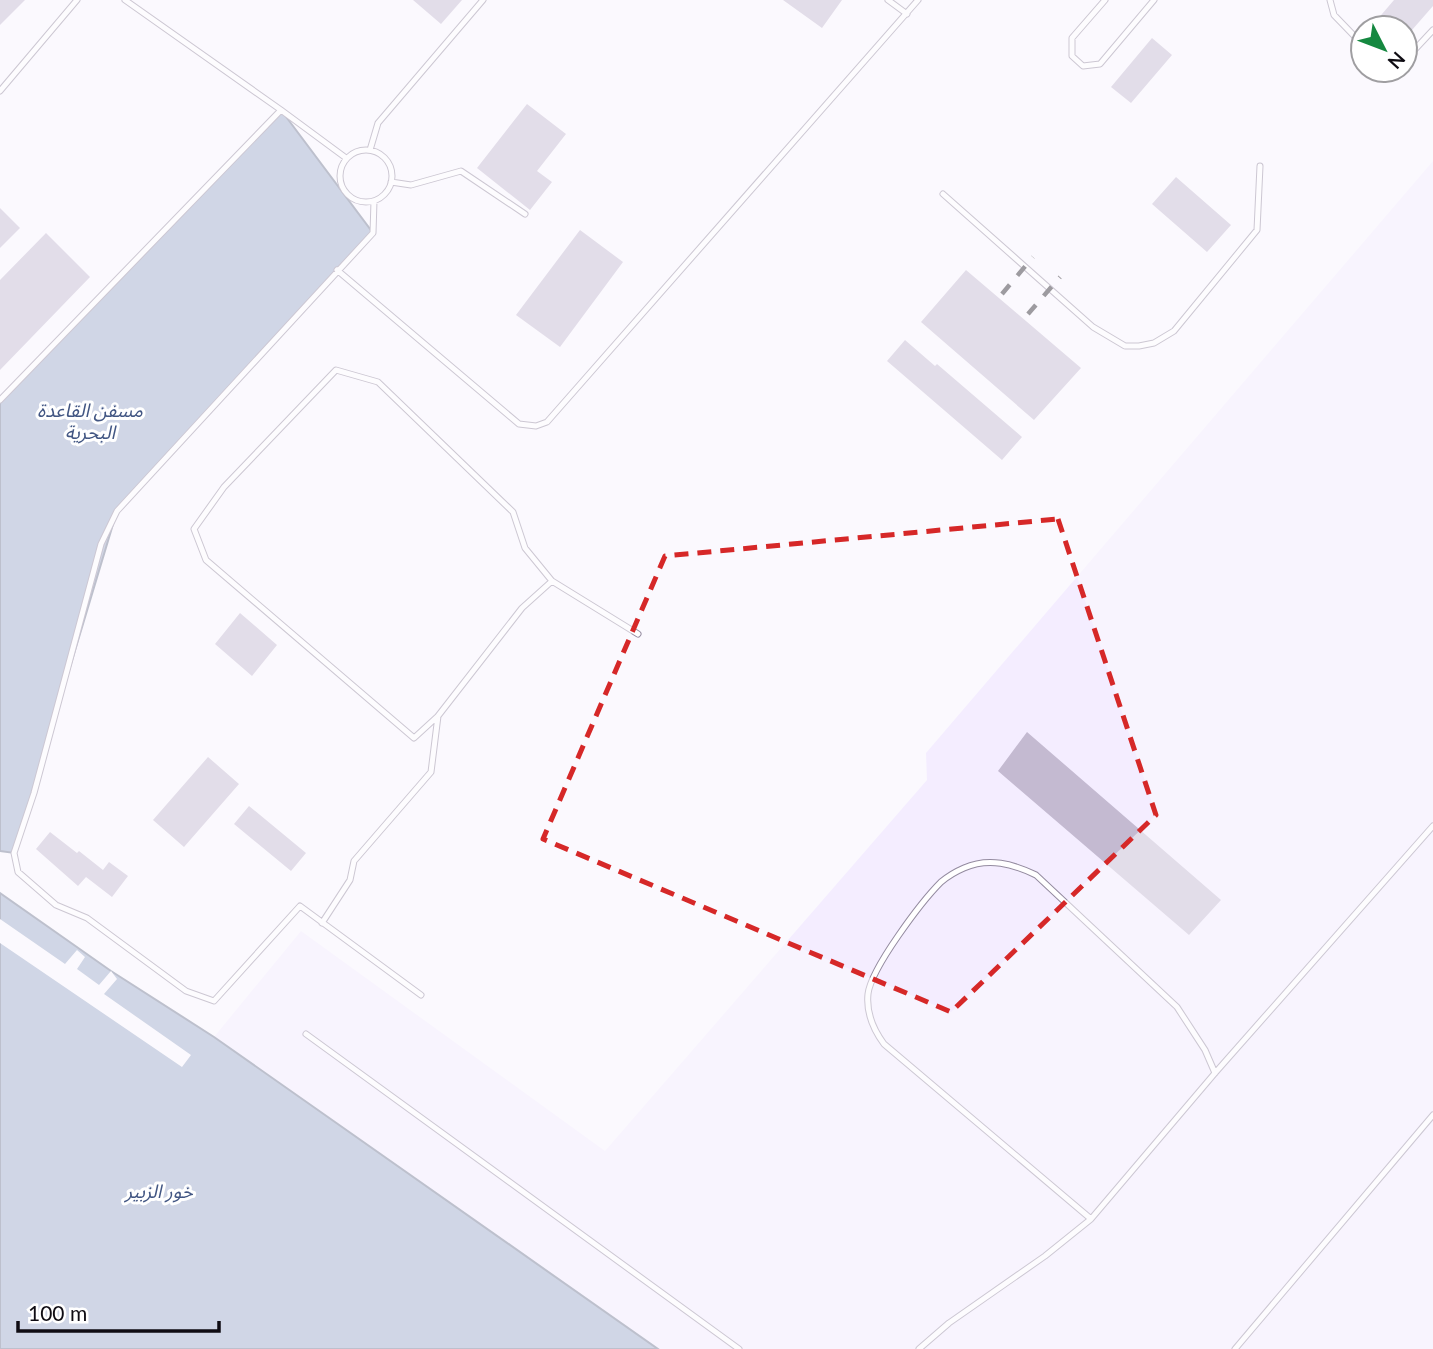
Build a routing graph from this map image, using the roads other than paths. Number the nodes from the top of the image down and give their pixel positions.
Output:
1 (78, 0) edge
2 (125, 0) edge
3 (483, 0) edge
4 (888, 0) edge
5 (918, 0) edge
6 (1105, 0) edge
7 (1154, 0) edge
8 (1330, 0) edge
9 (906, 14) junction
10 (1433, 30) edge
11 (1349, 31) edge
12 (1419, 45) edge
13 (0, 91) edge
14 (281, 110) junction
15 (370, 150) junction
16 (346, 159) junction
17 (1260, 166) dead end
18 (391, 182) junction
19 (943, 194) dead end
20 (374, 201) junction
21 (524, 214) dead end
22 (337, 270) junction
23 (0, 400) edge
24 (552, 582) junction
25 (638, 634) dead end
26 (438, 716) junction
27 (1433, 826) edge
28 (322, 923) junction
29 (421, 995) dead end
30 (306, 1034) dead end
31 (1215, 1073) junction
32 (1433, 1115) edge
33 (1091, 1219) junction
34 (739, 1349) edge
35 (919, 1349) edge
36 (1235, 1349) edge

1 - 13 lane
2 - 14 lane
3 - 15 lane
4 - 9 lane
5 - 9 lane
6 - 7 lane
8 - 11 lane
9 - 22 lane
10 - 12 lane
14 - 16 lane
14 - 23 lane
15 - 16 lane
15 - 18 lane
16 - 20 lane
17 - 19 lane
18 - 20 lane
18 - 21 lane
20 - 22 lane
22 - 28 lane
24 - 25 lane
24 - 26 lane
24 - 26 lane
26 - 28 lane
27 - 31 lane
28 - 29 lane
30 - 34 lane
31 - 33 lane
31 - 33 lane
32 - 36 lane
33 - 35 lane

